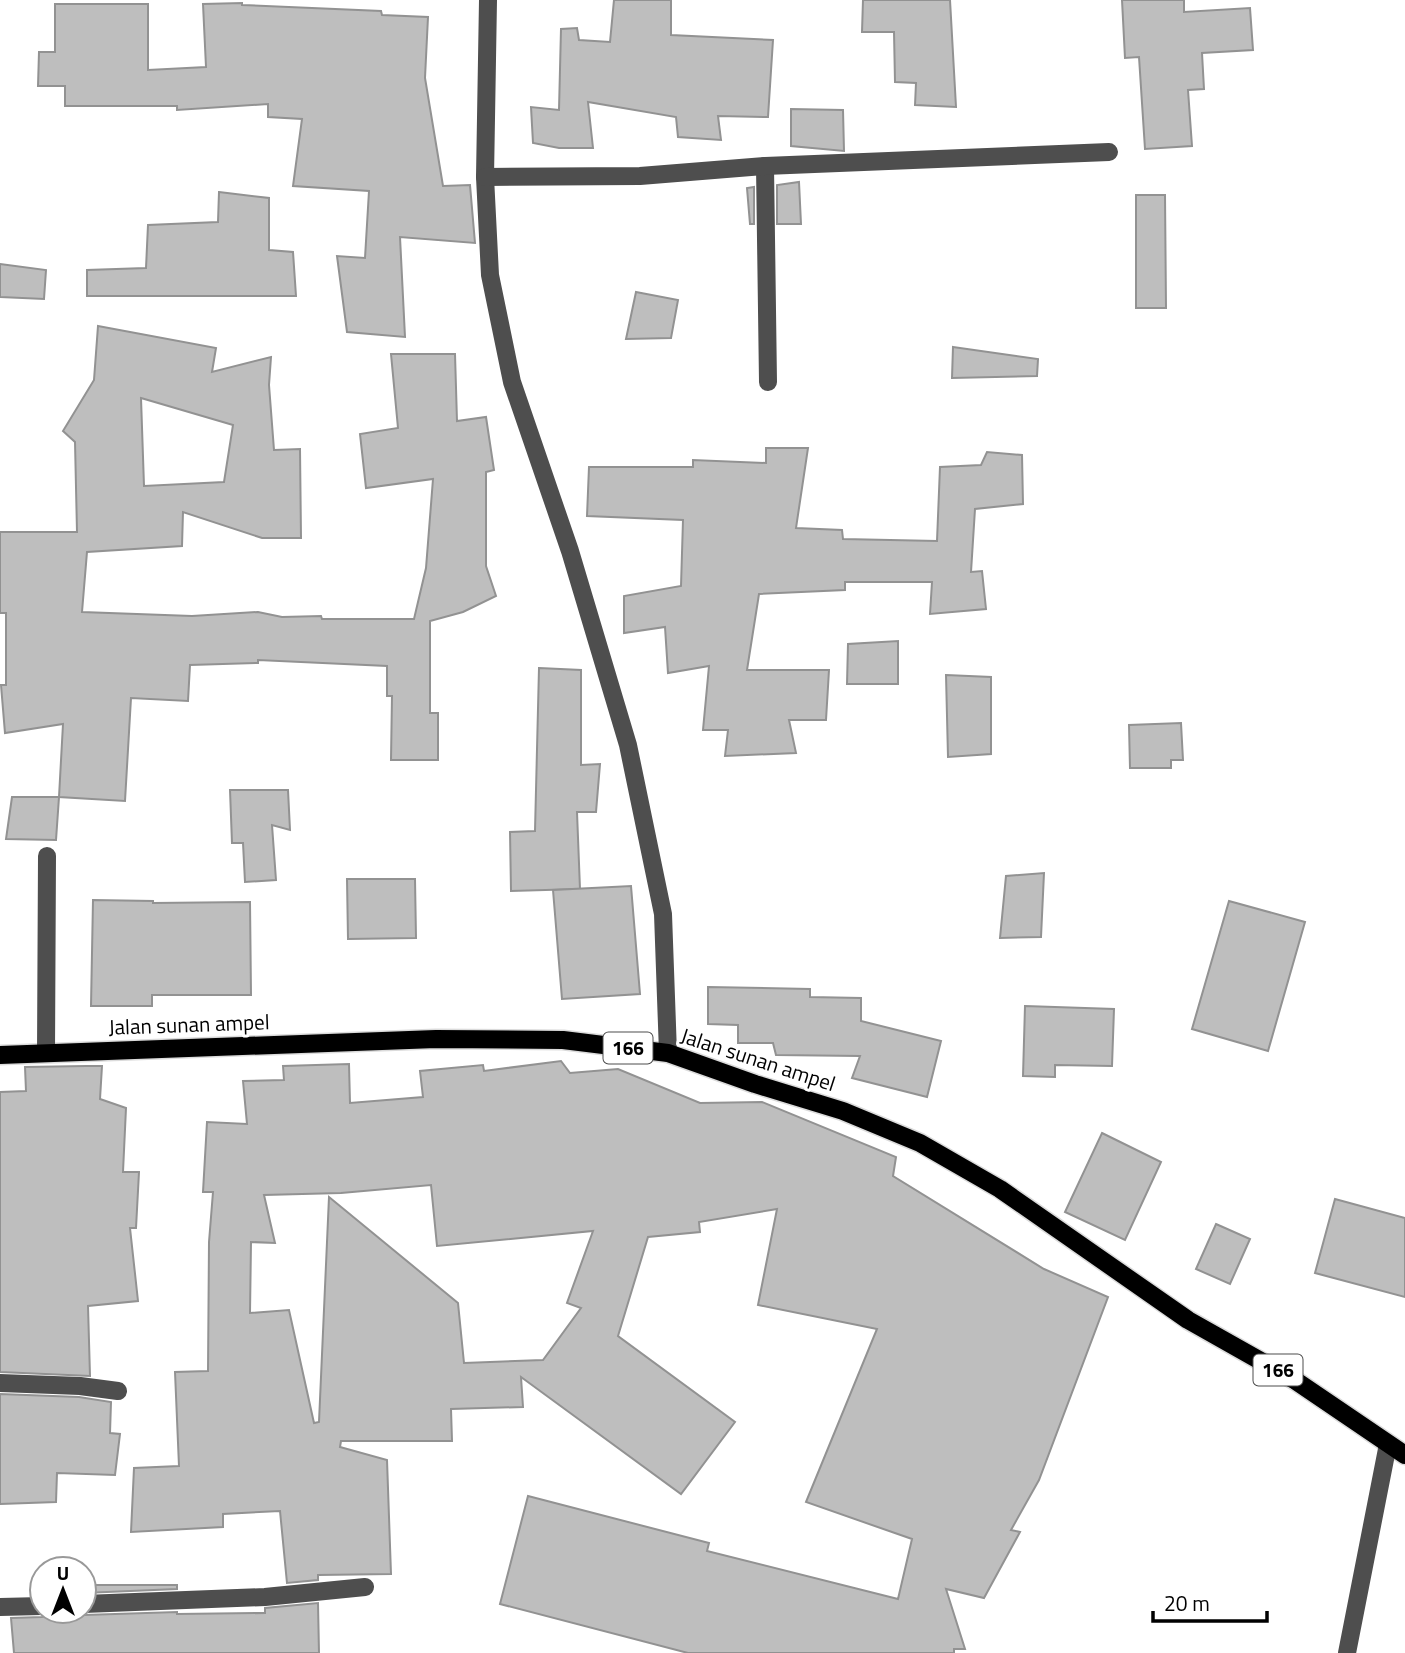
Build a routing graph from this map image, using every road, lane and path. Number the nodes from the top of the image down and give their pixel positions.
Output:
1 (488, 0) edge
2 (1109, 152) dead end
3 (765, 166) junction
4 (485, 177) junction
5 (768, 382) dead end
6 (47, 856) dead end
7 (46, 1053) junction
8 (668, 1053) junction
9 (0, 1055) edge
10 (0, 1383) edge
11 (118, 1391) dead end
12 (1388, 1444) junction
13 (1405, 1455) edge
14 (365, 1587) dead end
15 (98, 1603) edge
16 (28, 1606) edge
17 (0, 1607) edge
18 (1347, 1653) edge

1 - 4 street
2 - 3 street
3 - 4 street
3 - 5 street
4 - 8 street
6 - 7 street
7 - 8 main road, Jalan sunan ampel / 166
7 - 9 main road, Jalan sunan ampel / 166
8 - 12 main road, Jalan sunan ampel / 166
10 - 11 street
12 - 13 main road, Jalan sunan ampel / 166
12 - 18 street
14 - 15 street
16 - 17 street

